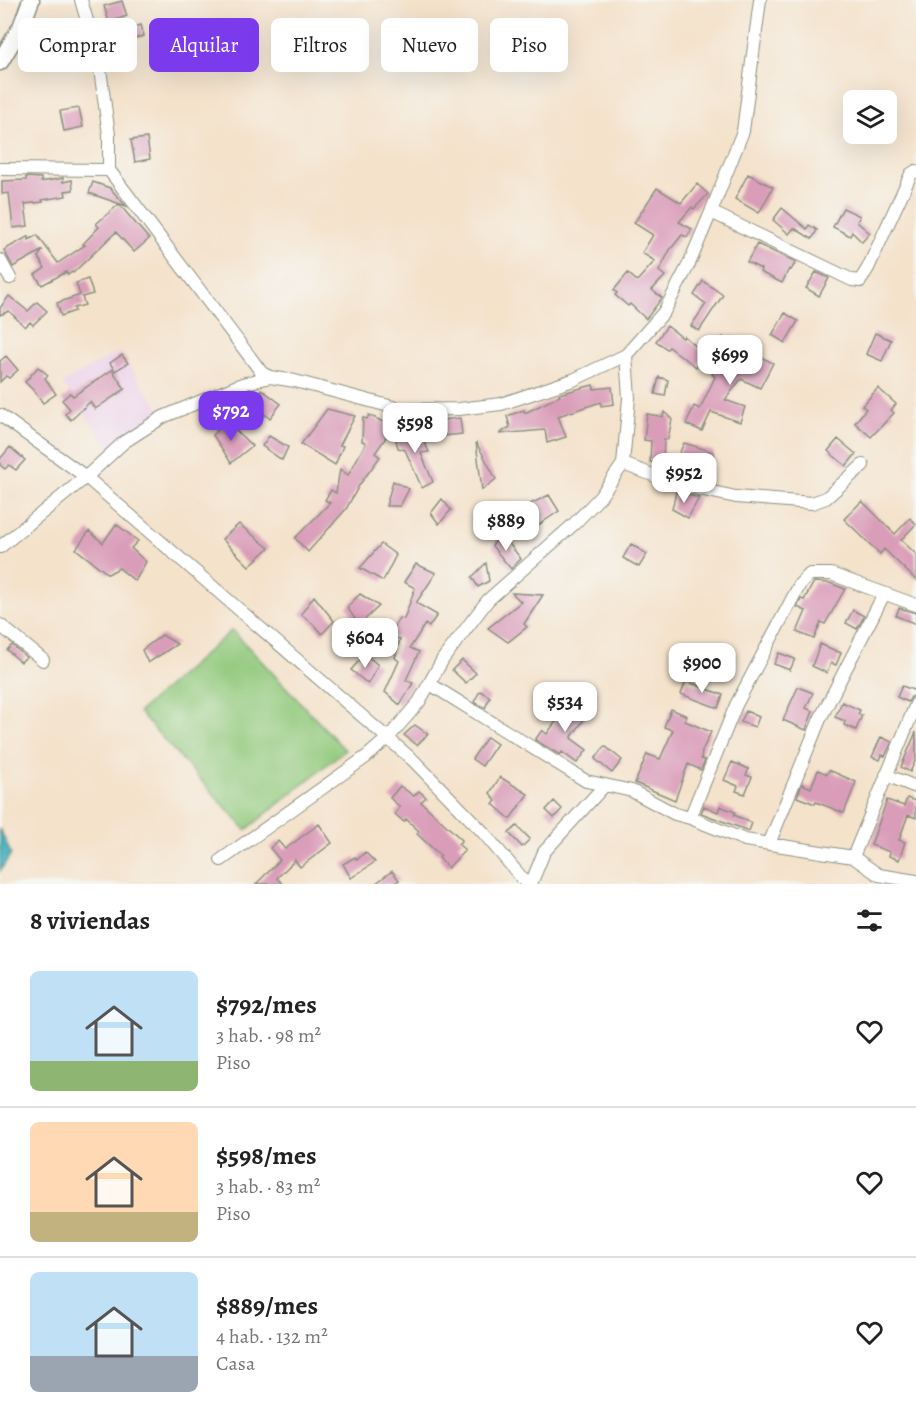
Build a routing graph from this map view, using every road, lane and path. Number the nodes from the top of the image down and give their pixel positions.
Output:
1 (31, 0) edge
2 (81, 0) edge
3 (760, 0) edge
4 (0, 62) edge
5 (0, 169) edge
6 (109, 170) junction
7 (916, 171) edge
8 (711, 212) junction
9 (0, 260) edge
10 (10, 278) dead end
11 (626, 355) junction
12 (270, 377) junction
13 (0, 415) edge
14 (623, 464) junction
15 (863, 465) dead end
16 (86, 477) junction
17 (0, 547) edge
18 (884, 594) junction
19 (916, 605) edge
20 (0, 625) edge
21 (43, 660) dead end
22 (430, 684) junction
23 (916, 704) edge
24 (388, 738) junction
25 (886, 775) junction
26 (605, 785) junction
27 (916, 787) edge
28 (690, 818) junction
29 (769, 844) junction
30 (853, 856) junction
31 (221, 860) dead end
32 (916, 881) edge
33 (529, 884) edge

1 - 4 main road
2 - 6 street
3 - 8 street
5 - 6 street
6 - 12 street
7 - 8 street
8 - 11 street
9 - 10 street
11 - 12 street
11 - 14 street
12 - 16 street
13 - 16 street
14 - 15 street
14 - 22 street
16 - 17 street
16 - 24 street
18 - 19 street
18 - 28 street
18 - 29 street
20 - 21 street
22 - 24 street
22 - 26 street
23 - 25 street
24 - 31 street
24 - 33 street
25 - 27 street
25 - 30 street
26 - 28 street
26 - 33 street
28 - 29 street
29 - 30 street
30 - 32 street

